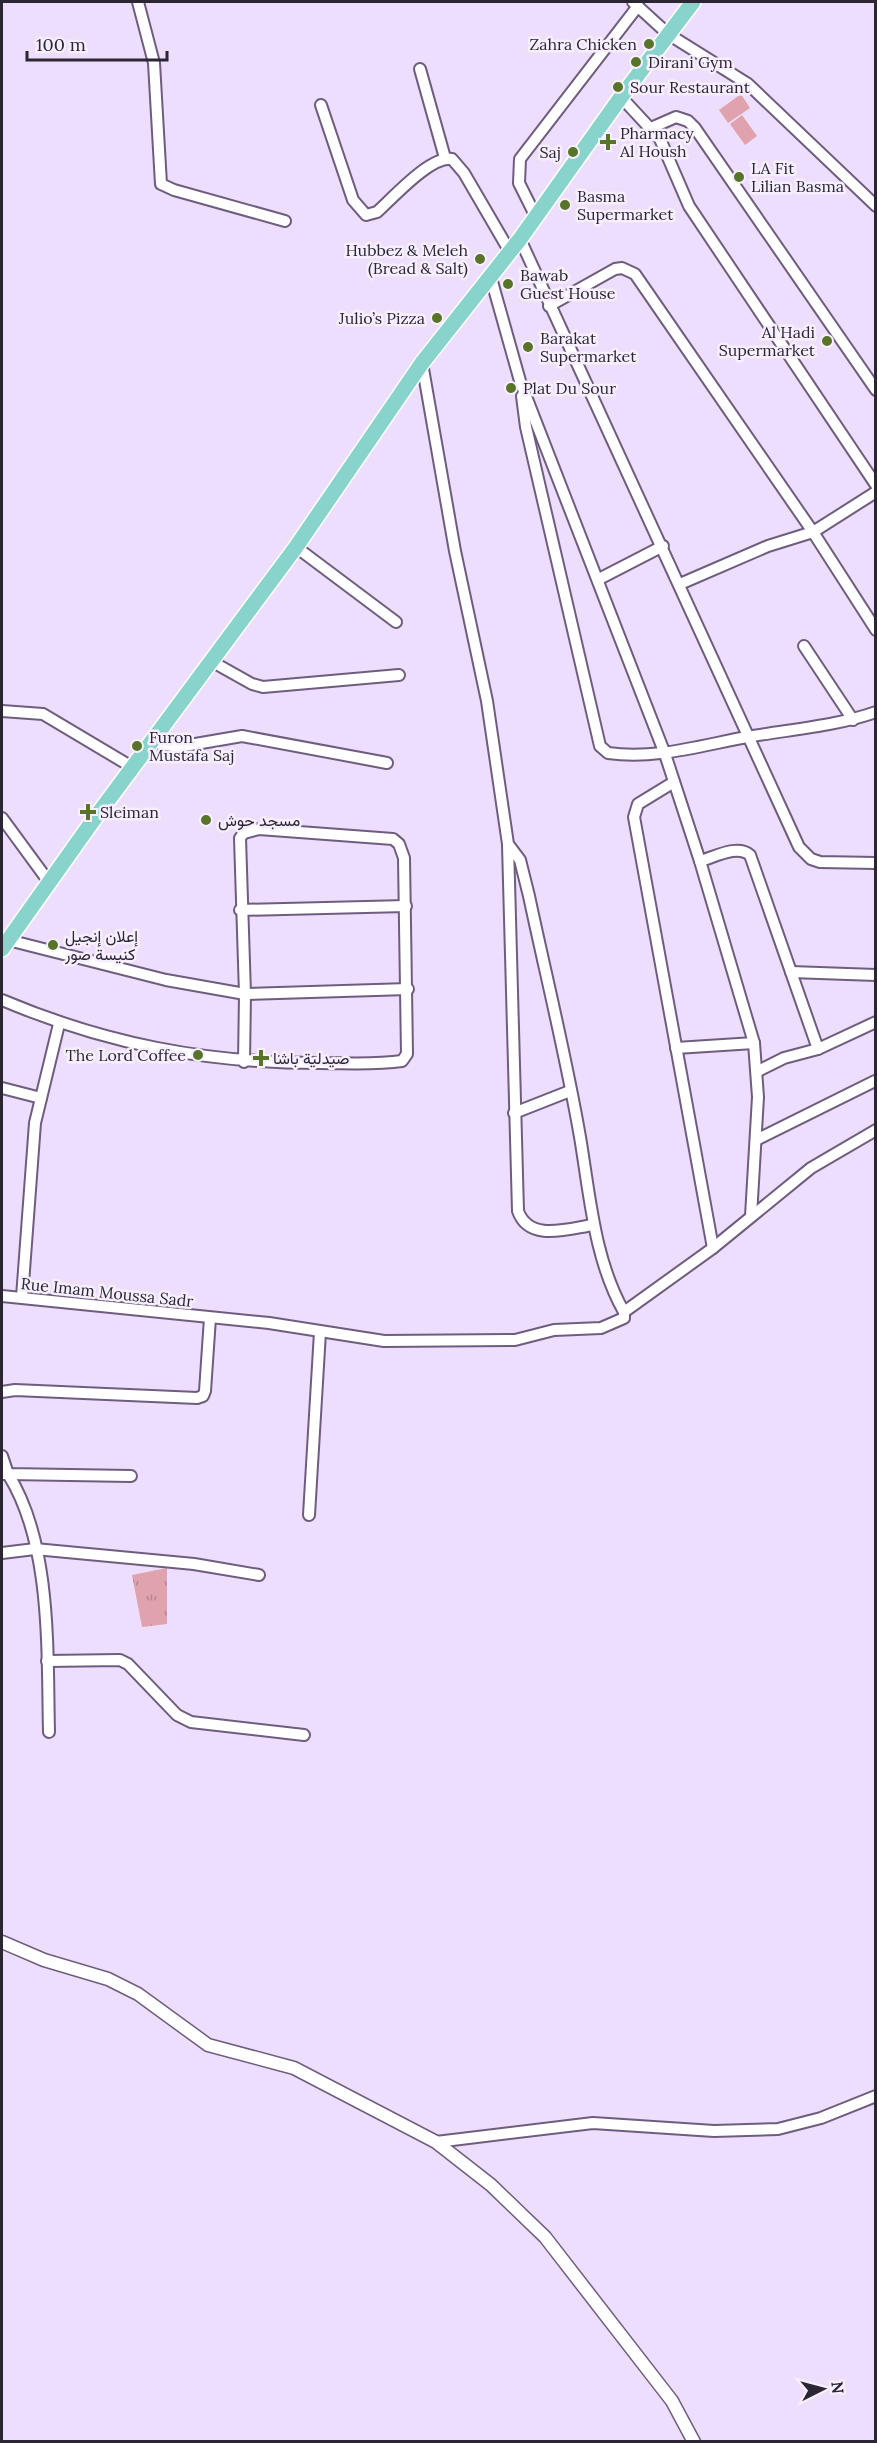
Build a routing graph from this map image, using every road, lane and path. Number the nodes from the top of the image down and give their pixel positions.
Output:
1 (138, 2) edge
2 (693, 2) edge
3 (635, 4) edge
4 (668, 34) junction
5 (420, 69) dead end
6 (621, 97) junction
7 (321, 105) dead end
8 (651, 128) junction
9 (445, 158) junction
10 (876, 206) edge
11 (535, 215) junction
12 (285, 221) dead end
13 (520, 239) junction
14 (510, 252) junction
15 (491, 278) junction
16 (549, 306) junction
17 (422, 363) junction
18 (520, 381) junction
19 (876, 390) edge
20 (876, 485) edge
21 (876, 492) edge
22 (564, 498) junction
23 (546, 506) junction
24 (813, 532) junction
25 (663, 546) junction
26 (296, 547) junction
27 (598, 579) junction
28 (680, 584) junction
29 (396, 622) dead end
30 (876, 630) edge
31 (804, 646) dead end
32 (211, 661) junction
33 (399, 675) dead end
34 (2, 711) edge
35 (876, 712) edge
36 (854, 720) junction
37 (751, 736) junction
38 (151, 742) junction
39 (665, 754) junction
40 (387, 763) dead end
41 (132, 767) junction
42 (674, 782) junction
43 (2, 818) edge
44 (508, 844) junction
45 (700, 861) junction
46 (876, 863) edge
47 (49, 882) junction
48 (529, 896) junction
49 (406, 906) junction
50 (240, 910) junction
51 (510, 910) junction
52 (5, 945) edge
53 (791, 972) junction
54 (876, 975) edge
55 (408, 989) junction
56 (245, 994) junction
57 (2, 1000) edge
58 (876, 1022) edge
59 (59, 1024) junction
60 (754, 1043) junction
61 (676, 1048) junction
62 (818, 1049) junction
63 (244, 1062) junction
64 (758, 1071) junction
65 (875, 1081) edge
66 (2, 1088) edge
67 (570, 1091) junction
68 (41, 1098) junction
69 (514, 1113) junction
70 (876, 1130) edge
71 (756, 1140) junction
72 (751, 1216) junction
73 (593, 1225) junction
74 (713, 1248) junction
75 (2, 1296) edge
76 (22, 1297) junction
77 (624, 1312) junction
78 (210, 1318) junction
79 (320, 1332) junction
80 (2, 1392) edge
81 (2, 1456) edge
82 (4, 1474) edge
83 (131, 1476) dead end
84 (309, 1515) dead end
85 (35, 1549) junction
86 (2, 1553) edge
87 (259, 1575) dead end
88 (47, 1661) junction
89 (49, 1732) dead end
90 (304, 1735) dead end
91 (2, 1942) edge
92 (876, 2096) edge
93 (436, 2142) junction
94 (694, 2442) edge

1 - 12 street
2 - 4 main road
3 - 4 street
3 - 11 street
4 - 6 main road
4 - 10 street
5 - 9 street
6 - 8 street
6 - 11 main road
7 - 9 street
8 - 19 street
8 - 20 street
9 - 14 street
11 - 13 main road
13 - 14 main road
13 - 16 street
14 - 15 main road
15 - 17 main road
15 - 18 street
16 - 24 street
16 - 25 street
17 - 26 main road
17 - 44 street
18 - 22 street
18 - 23 street
21 - 24 street
22 - 23 street
22 - 27 street
23 - 39 street
24 - 28 street
24 - 30 street
25 - 27 street
25 - 28 street
26 - 29 street
26 - 32 main road
27 - 39 street
28 - 37 street
31 - 36 street
32 - 33 street
32 - 38 main road
34 - 41 street
35 - 36 street
36 - 37 street
37 - 39 street
37 - 46 street
38 - 40 street
38 - 41 main road
39 - 42 street
41 - 47 main road
42 - 45 street
42 - 61 street
43 - 47 street
44 - 48 street
44 - 51 street
45 - 53 street
45 - 60 street
47 - 52 main road
48 - 51 street
48 - 67 street
49 - 50 street
49 - 50 street
49 - 55 street
50 - 56 street
51 - 69 street
52 - 56 street
53 - 54 street
53 - 62 street
55 - 56 street
55 - 63 street
56 - 63 street
57 - 59 street
58 - 62 street
59 - 63 street
59 - 68 street
60 - 61 street
60 - 64 street
61 - 74 street
62 - 64 street
64 - 71 street
65 - 71 street
66 - 68 street
67 - 69 street
67 - 73 street
68 - 76 street
69 - 73 street
70 - 72 street, Rue Imam Moussa Sadr
71 - 72 street
72 - 74 street, Rue Imam Moussa Sadr
73 - 77 street
74 - 77 street, Rue Imam Moussa Sadr
75 - 76 street, Rue Imam Moussa Sadr
76 - 78 street, Rue Imam Moussa Sadr
77 - 79 street, Rue Imam Moussa Sadr
78 - 79 street, Rue Imam Moussa Sadr
78 - 80 street
79 - 84 street
81 - 82 street
82 - 83 street
82 - 85 street
85 - 86 street
85 - 87 street
85 - 88 street
88 - 89 street
88 - 90 street
91 - 93 street
92 - 93 street
93 - 94 street

